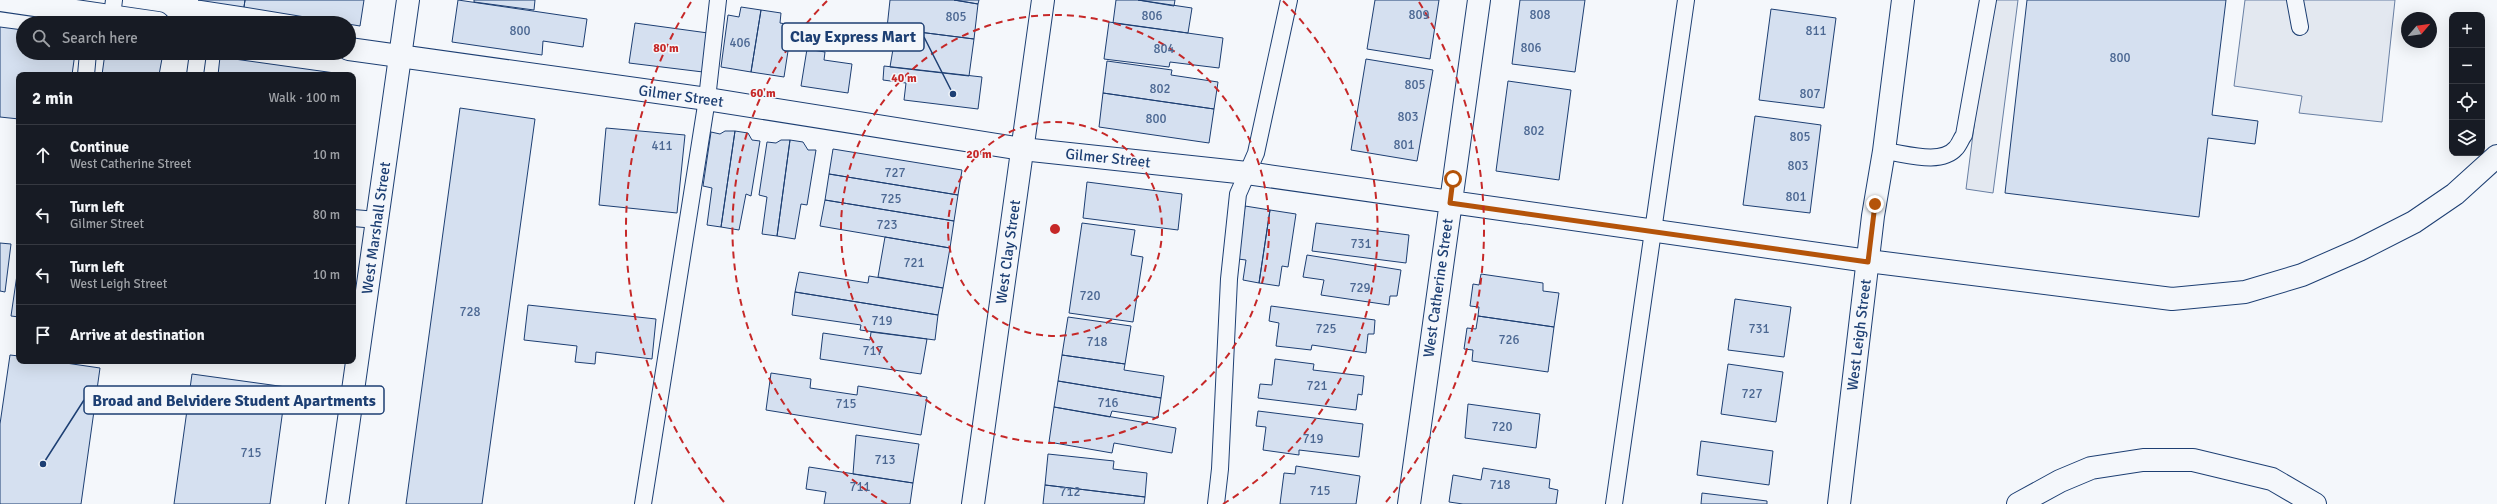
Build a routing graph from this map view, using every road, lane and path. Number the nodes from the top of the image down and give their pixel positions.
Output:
1 (0, 0) edge
2 (408, 0) edge
3 (718, 0) edge
4 (1043, 0) edge
5 (1289, 0) edge
6 (1479, 0) edge
7 (1686, 0) edge
8 (1903, 0) edge
9 (1988, 0) edge
10 (2295, 0) edge
11 (103, 13) edge
12 (120, 16) edge
13 (2300, 27) dead end
14 (356, 50) edge
15 (400, 57) junction
16 (87, 60) edge
17 (197, 60) edge
18 (86, 72) edge
19 (195, 72) edge
20 (707, 99) junction
21 (1022, 149) junction
22 (1884, 151) junction
23 (2497, 156) edge
24 (1247, 173) junction
25 (1450, 203) junction
26 (356, 218) edge
27 (378, 220) junction
28 (1654, 232) junction
29 (1868, 262) junction
30 (337, 504) edge
31 (643, 504) edge
32 (972, 504) edge
33 (1216, 504) edge
34 (1409, 504) edge
35 (1614, 504) edge
36 (1839, 504) edge
37 (2018, 504) edge
38 (2315, 504) edge

1 - 11 main road
2 - 15 main road, West Marshall Street
3 - 20 lane
4 - 21 main road, West Clay Street
5 - 24 lane
6 - 25 main road, West Catherine Street
7 - 28 lane
8 - 22 main road, West Leigh Street
9 - 22 lane
10 - 13 lane
11 - 12 main road
14 - 15 main road, Gilmer Street
15 - 20 main road, Gilmer Street
15 - 27 main road, West Marshall Street
16 - 18 lane
17 - 19 lane
20 - 21 main road, Gilmer Street
20 - 31 lane
21 - 24 main road, Gilmer Street
21 - 32 main road, West Clay Street
22 - 29 main road, West Leigh Street
23 - 29 main road, Gilmer Street
24 - 25 main road, Gilmer Street
24 - 33 lane
25 - 28 main road, Gilmer Street
25 - 34 main road, West Catherine Street
26 - 27 lane
27 - 30 main road, West Marshall Street
28 - 29 main road, Gilmer Street
28 - 35 lane
29 - 36 main road, West Leigh Street
37 - 38 main road

